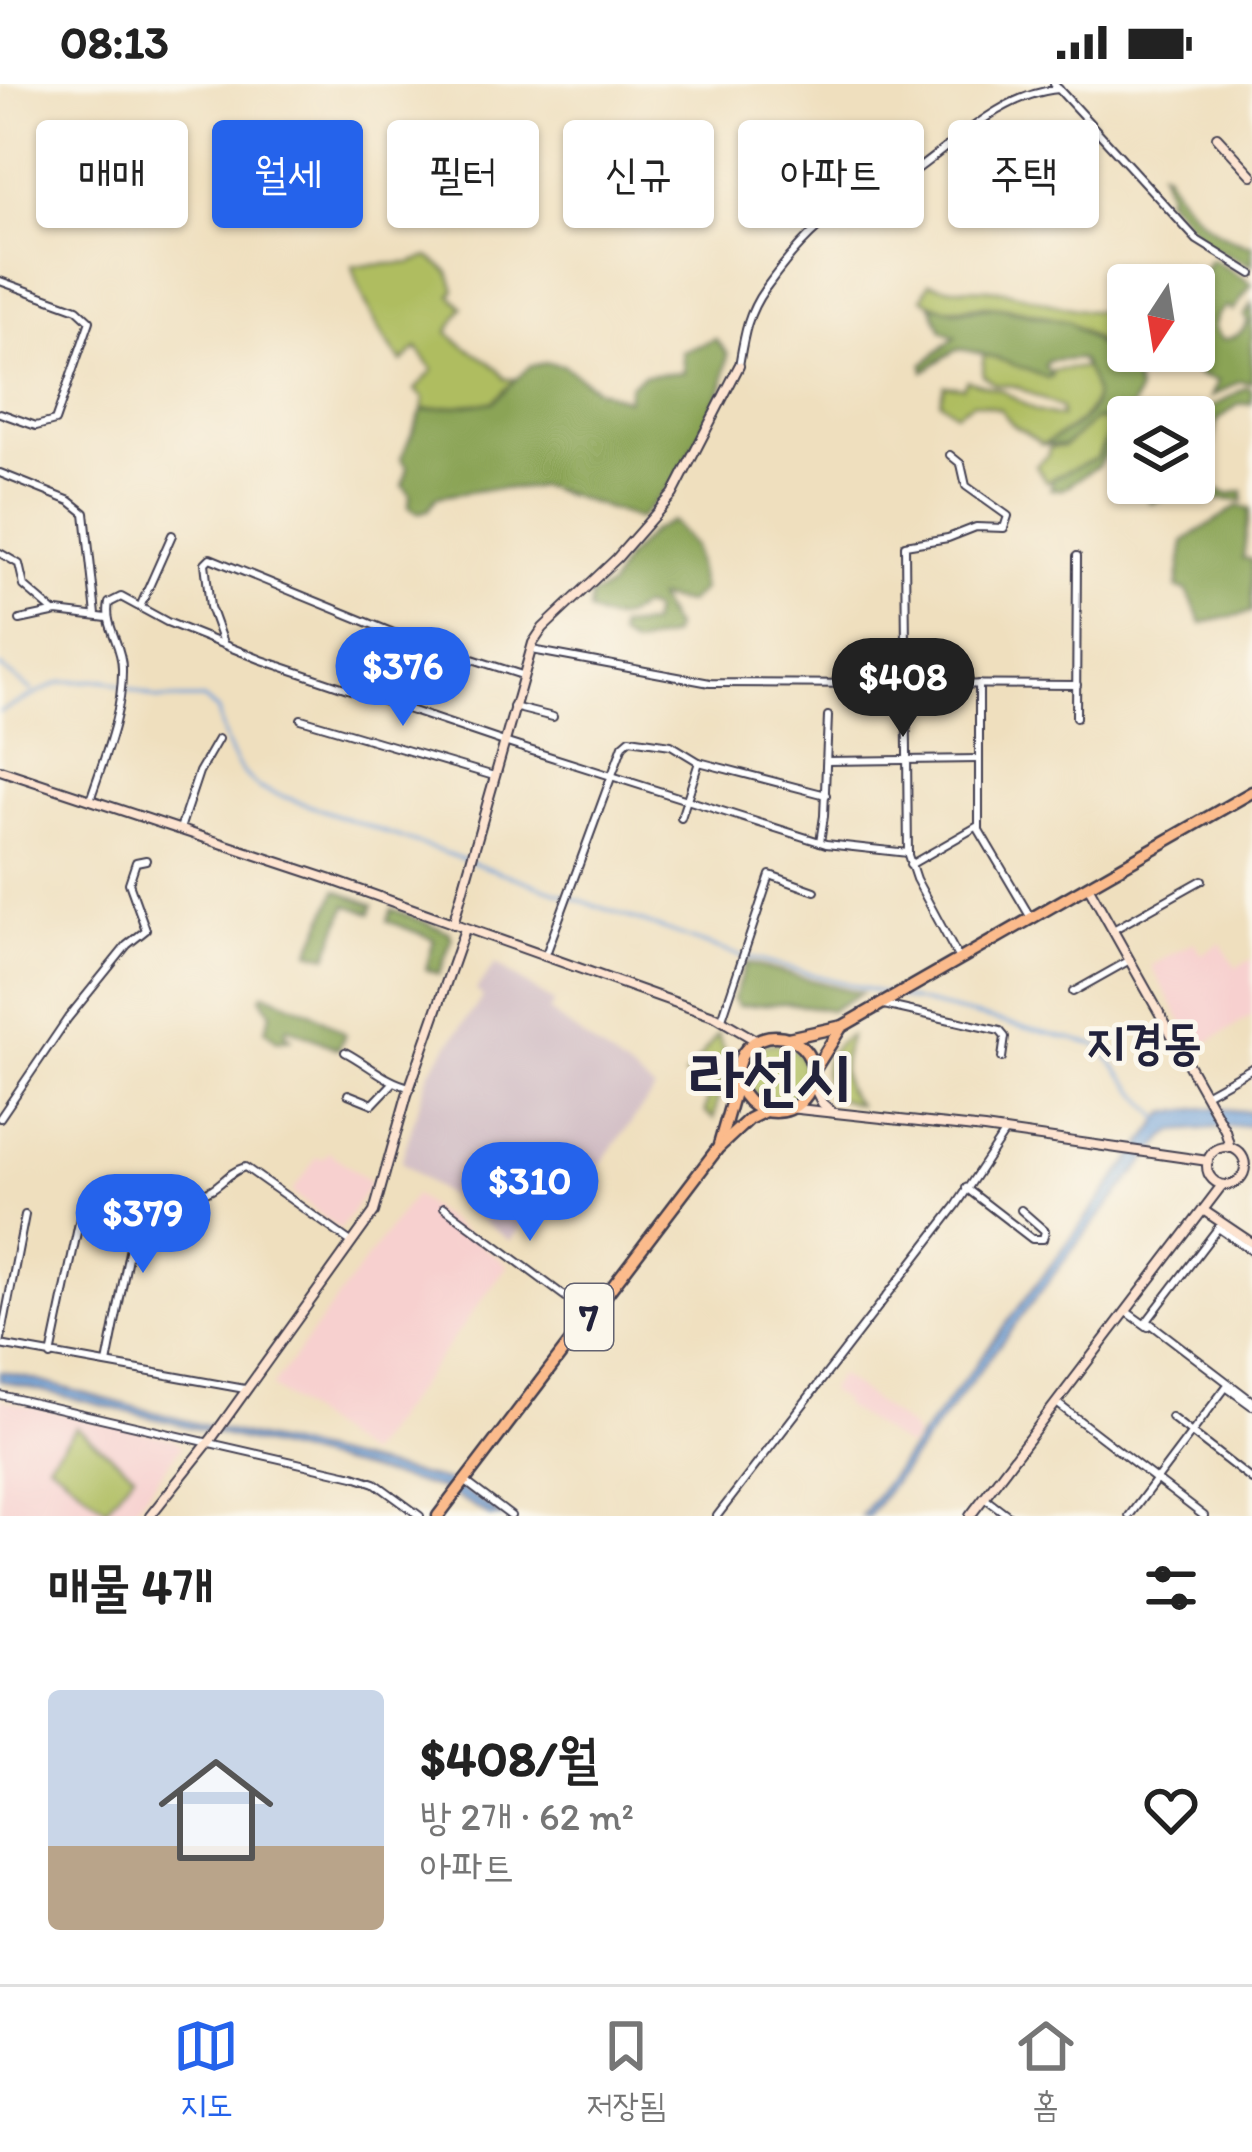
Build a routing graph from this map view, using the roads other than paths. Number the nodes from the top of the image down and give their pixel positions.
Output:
1 (1056, 87) edge
2 (1217, 137) dead end
3 (1252, 175) edge
4 (1252, 274) edge
5 (0, 281) edge
6 (739, 366) joint
7 (0, 413) edge
8 (950, 455) dead end
9 (0, 473) edge
10 (172, 535) dead end
11 (0, 553) edge
12 (1077, 556) dead end
13 (140, 607) junction
14 (57, 612) junction
15 (96, 615) junction
16 (106, 618) junction
17 (20, 620) dead end
18 (223, 643) junction
19 (530, 649) junction
20 (522, 675) junction
21 (979, 684) junction
22 (906, 685) junction
23 (1077, 685) junction
24 (513, 706) junction
25 (827, 716) dead end
26 (553, 717) dead end
27 (1076, 718) dead end
28 (301, 719) dead end
29 (218, 739) dead end
30 (504, 742) junction
31 (979, 759) junction
32 (906, 760) junction
33 (699, 761) junction
34 (827, 761) junction
35 (0, 770) edge
36 (494, 776) junction
37 (612, 776) junction
38 (1252, 792) edge
39 (826, 795) junction
40 (90, 800) junction
41 (686, 800) junction
42 (681, 818) dead end
43 (979, 826) junction
44 (180, 829) junction
45 (820, 842) junction
46 (908, 853) junction
47 (146, 860) dead end
48 (910, 866) junction
49 (1202, 880) dead end
50 (1088, 886) junction
51 (815, 891) dead end
52 (1031, 918) junction
53 (453, 924) junction
54 (466, 929) junction
55 (1113, 930) junction
56 (545, 957) junction
57 (959, 959) junction
58 (1130, 960) junction
59 (1073, 992) dead end
60 (884, 1002) junction
61 (722, 1019) junction
62 (843, 1026) junction
63 (788, 1038) junction
64 (757, 1040) junction
65 (345, 1052) dead end
66 (1002, 1058) dead end
67 (1252, 1068) edge
68 (737, 1076) junction
69 (812, 1078) junction
70 (392, 1084) junction
71 (410, 1087) junction
72 (348, 1094) dead end
73 (1205, 1094) junction
74 (790, 1108) junction
75 (767, 1110) junction
76 (832, 1111) junction
77 (0, 1118) edge
78 (1006, 1132) junction
79 (718, 1148) junction
80 (1230, 1148) junction
81 (1208, 1161) junction
82 (1249, 1163) edge
83 (1222, 1185) junction
84 (966, 1188) junction
85 (142, 1207) junction
86 (444, 1207) dead end
87 (1021, 1210) dead end
88 (1203, 1210) junction
89 (198, 1212) dead end
90 (81, 1214) dead end
91 (25, 1215) dead end
92 (355, 1244) junction
93 (1252, 1247) edge
94 (1127, 1312) junction
95 (590, 1315) junction
96 (0, 1345) edge
97 (51, 1356) junction
98 (107, 1364) junction
99 (1197, 1364) dead end
100 (245, 1389) junction
101 (0, 1395) edge
102 (1058, 1404) junction
103 (1252, 1404) edge
104 (1171, 1417) dead end
105 (1191, 1432) junction
106 (210, 1441) junction
107 (1156, 1479) junction
108 (1252, 1480) edge
109 (460, 1488) junction
110 (984, 1497) junction
111 (150, 1516) edge
112 (420, 1516) edge
113 (439, 1516) edge
114 (512, 1516) edge
115 (717, 1516) edge
116 (970, 1516) edge
117 (1009, 1516) edge
118 (1129, 1516) edge
119 (1204, 1516) edge

1 - 4 street
1 - 6 street
2 - 3 street
5 - 7 street
6 - 19 street
8 - 22 street
9 - 15 street
10 - 13 street
11 - 14 street
12 - 23 street
13 - 16 street
13 - 18 street
14 - 15 street
14 - 17 street
15 - 16 street
16 - 40 street
18 - 20 street
18 - 30 street
19 - 20 street
19 - 22 street
20 - 24 street
21 - 22 street
21 - 23 street
21 - 31 street
22 - 32 street
23 - 27 street
24 - 26 street
24 - 30 street
25 - 34 street
28 - 36 street
29 - 44 street
30 - 36 street
30 - 37 street
31 - 32 street
31 - 43 street
32 - 34 street
32 - 46 street
33 - 37 street
33 - 39 street
33 - 41 street
34 - 39 street
35 - 40 street
36 - 53 street
37 - 41 street
37 - 56 street
38 - 50 highway
39 - 45 street
40 - 44 street
41 - 42 street
41 - 45 street
43 - 48 street
43 - 52 street
44 - 53 street
45 - 46 street
46 - 48 street
47 - 77 street
48 - 57 street
49 - 55 street
50 - 52 highway
50 - 55 street
51 - 61 street
52 - 57 highway
53 - 54 street
54 - 56 street
54 - 71 street
55 - 58 street
56 - 61 street
57 - 60 highway
58 - 59 street
58 - 73 street
60 - 62 highway
60 - 66 street
61 - 64 street
62 - 63 highway
62 - 69 highway
63 - 64 highway
63 - 69 highway
64 - 68 highway, 7
65 - 70 street
67 - 73 street
68 - 75 highway
68 - 79 highway, 7
69 - 74 highway
69 - 76 street
70 - 71 street
70 - 72 street
71 - 92 street
73 - 80 street
74 - 75 highway
74 - 76 street
75 - 79 highway, 7
76 - 78 street
78 - 81 street
78 - 84 street
79 - 95 highway, 7
80 - 81 street
80 - 82 street
81 - 83 street
82 - 83 street
83 - 88 street
84 - 87 street
84 - 115 street
85 - 89 street
85 - 92 street
85 - 98 street
86 - 95 street
88 - 93 street
88 - 94 street
90 - 97 street
91 - 96 street
92 - 100 street
93 - 103 street
94 - 99 street
94 - 102 street
95 - 109 highway, 7
96 - 97 street
97 - 98 street
98 - 100 street
100 - 106 street
101 - 106 street
102 - 107 street
102 - 110 street
103 - 105 street
104 - 105 street
105 - 107 street
105 - 108 street
106 - 111 street
106 - 112 street
107 - 118 street
107 - 119 street
109 - 113 highway, 7
109 - 114 street
110 - 116 street
110 - 117 street

